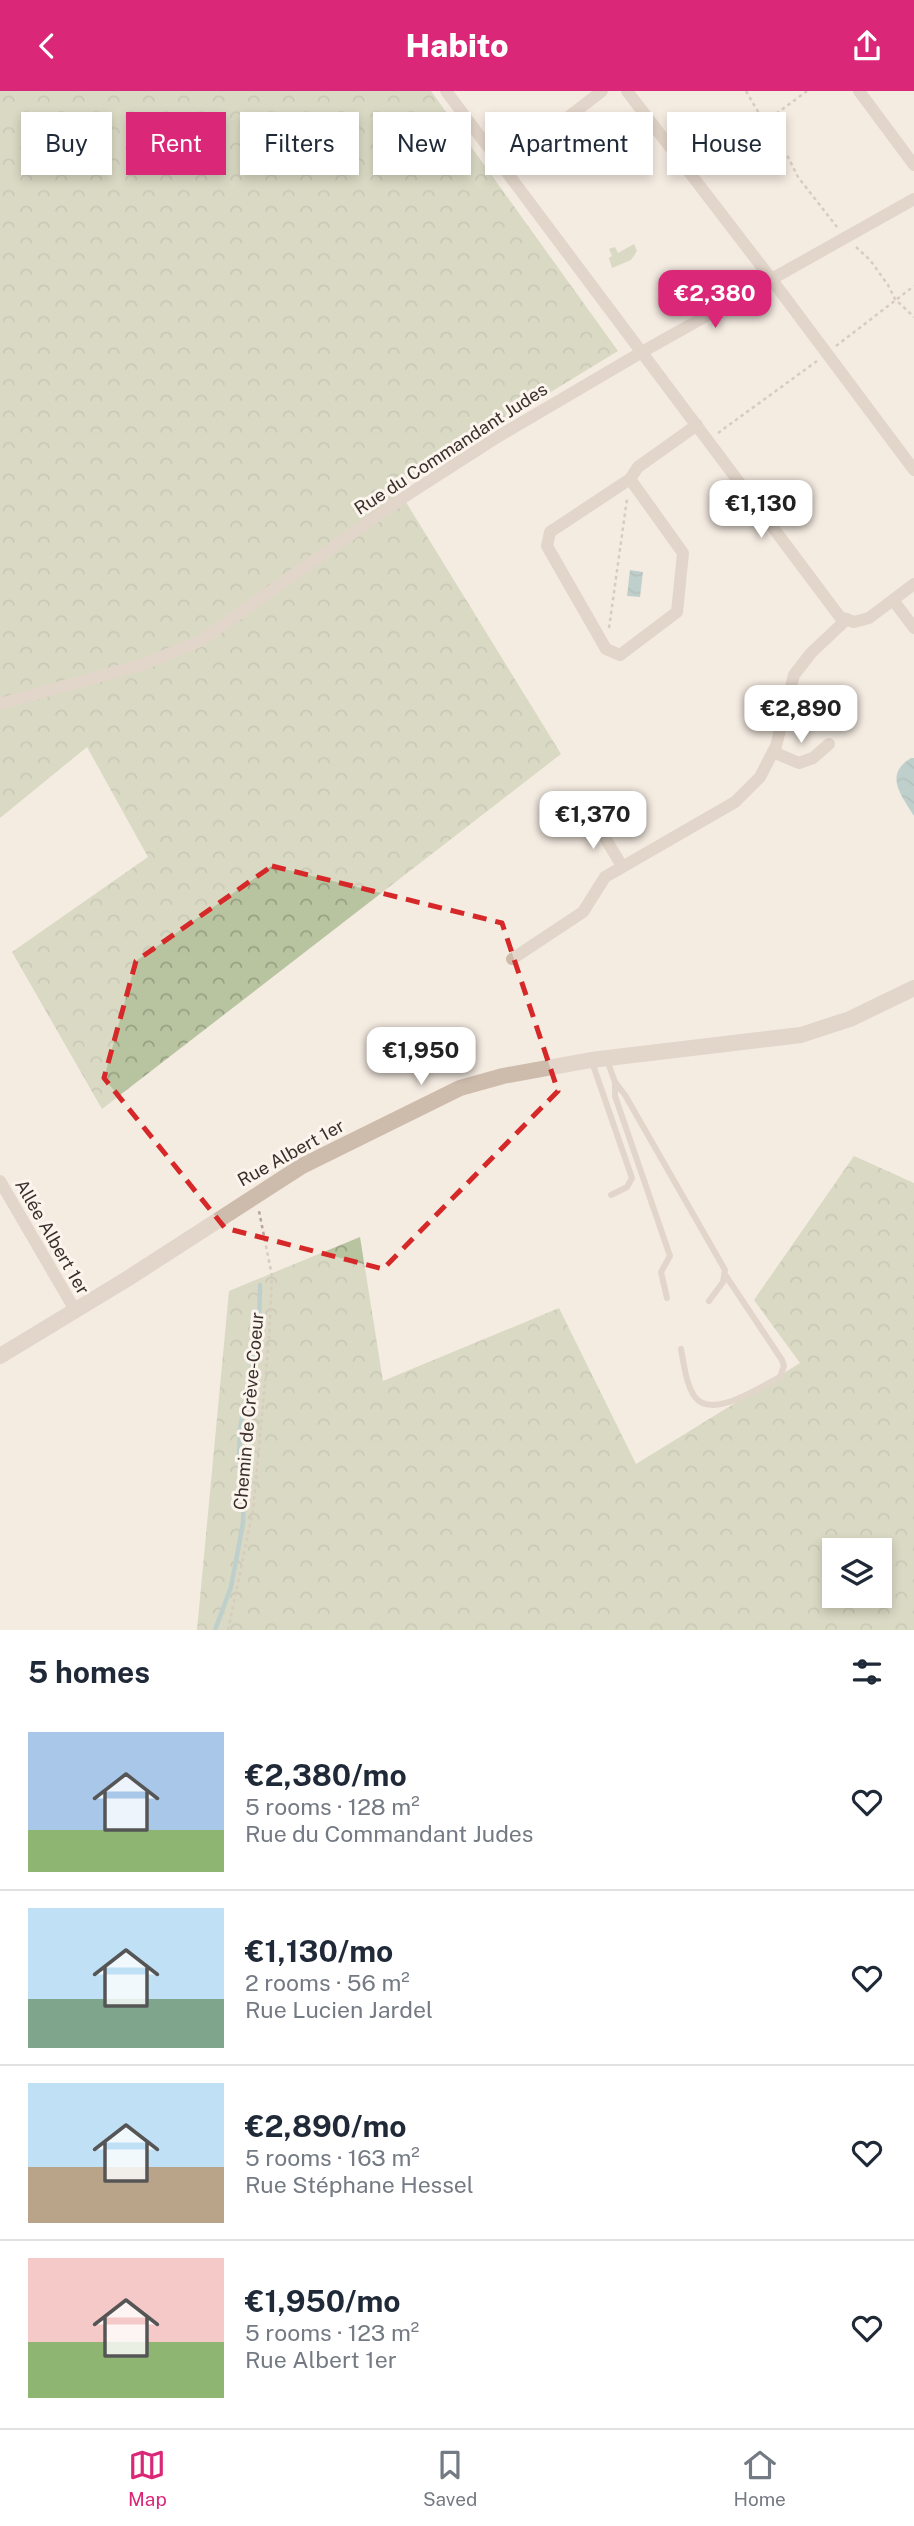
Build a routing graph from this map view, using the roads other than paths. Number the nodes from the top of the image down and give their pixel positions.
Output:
1 (446, 91) edge
2 (602, 91) edge
3 (627, 91) edge
4 (859, 91) edge
5 (575, 112) edge
6 (485, 141) edge
7 (914, 165) edge
8 (512, 175) edge
9 (914, 199) edge
10 (772, 279) junction
11 (642, 352) junction
12 (697, 425) junction
13 (914, 470) edge
14 (630, 479) junction
15 (914, 584) edge
16 (893, 600) junction
17 (847, 619) junction
18 (914, 628) edge
19 (0, 704) edge
20 (829, 744) dead end
21 (773, 752) junction
22 (593, 818) dead end
23 (622, 866) junction
24 (512, 959) dead end
25 (914, 988) edge
26 (599, 1059) junction
27 (615, 1082) junction
28 (0, 1181) edge
29 (611, 1195) dead end
30 (726, 1276) junction
31 (667, 1299) dead end
32 (709, 1301) dead end
33 (75, 1310) junction
34 (681, 1349) dead end
35 (0, 1356) edge

1 - 6 street
2 - 5 street
3 - 10 street
4 - 7 street
8 - 11 street
9 - 10 street, Rue du Commandant Judes
10 - 11 street, Rue du Commandant Judes
10 - 13 street
11 - 12 street
11 - 19 street, Rue du Commandant Judes
12 - 14 street
12 - 17 street
14 - 14 street
15 - 16 street
16 - 17 street
16 - 18 street
17 - 21 street
20 - 21 street
21 - 23 street
22 - 23 street
23 - 24 street
25 - 26 street, Rue Albert 1er
26 - 27 lane
26 - 29 lane
26 - 33 street, Rue Albert 1er
27 - 30 lane
27 - 31 lane
28 - 33 street, Allée Albert 1er
30 - 32 lane
30 - 34 lane
33 - 35 street, Rue Albert 1er

